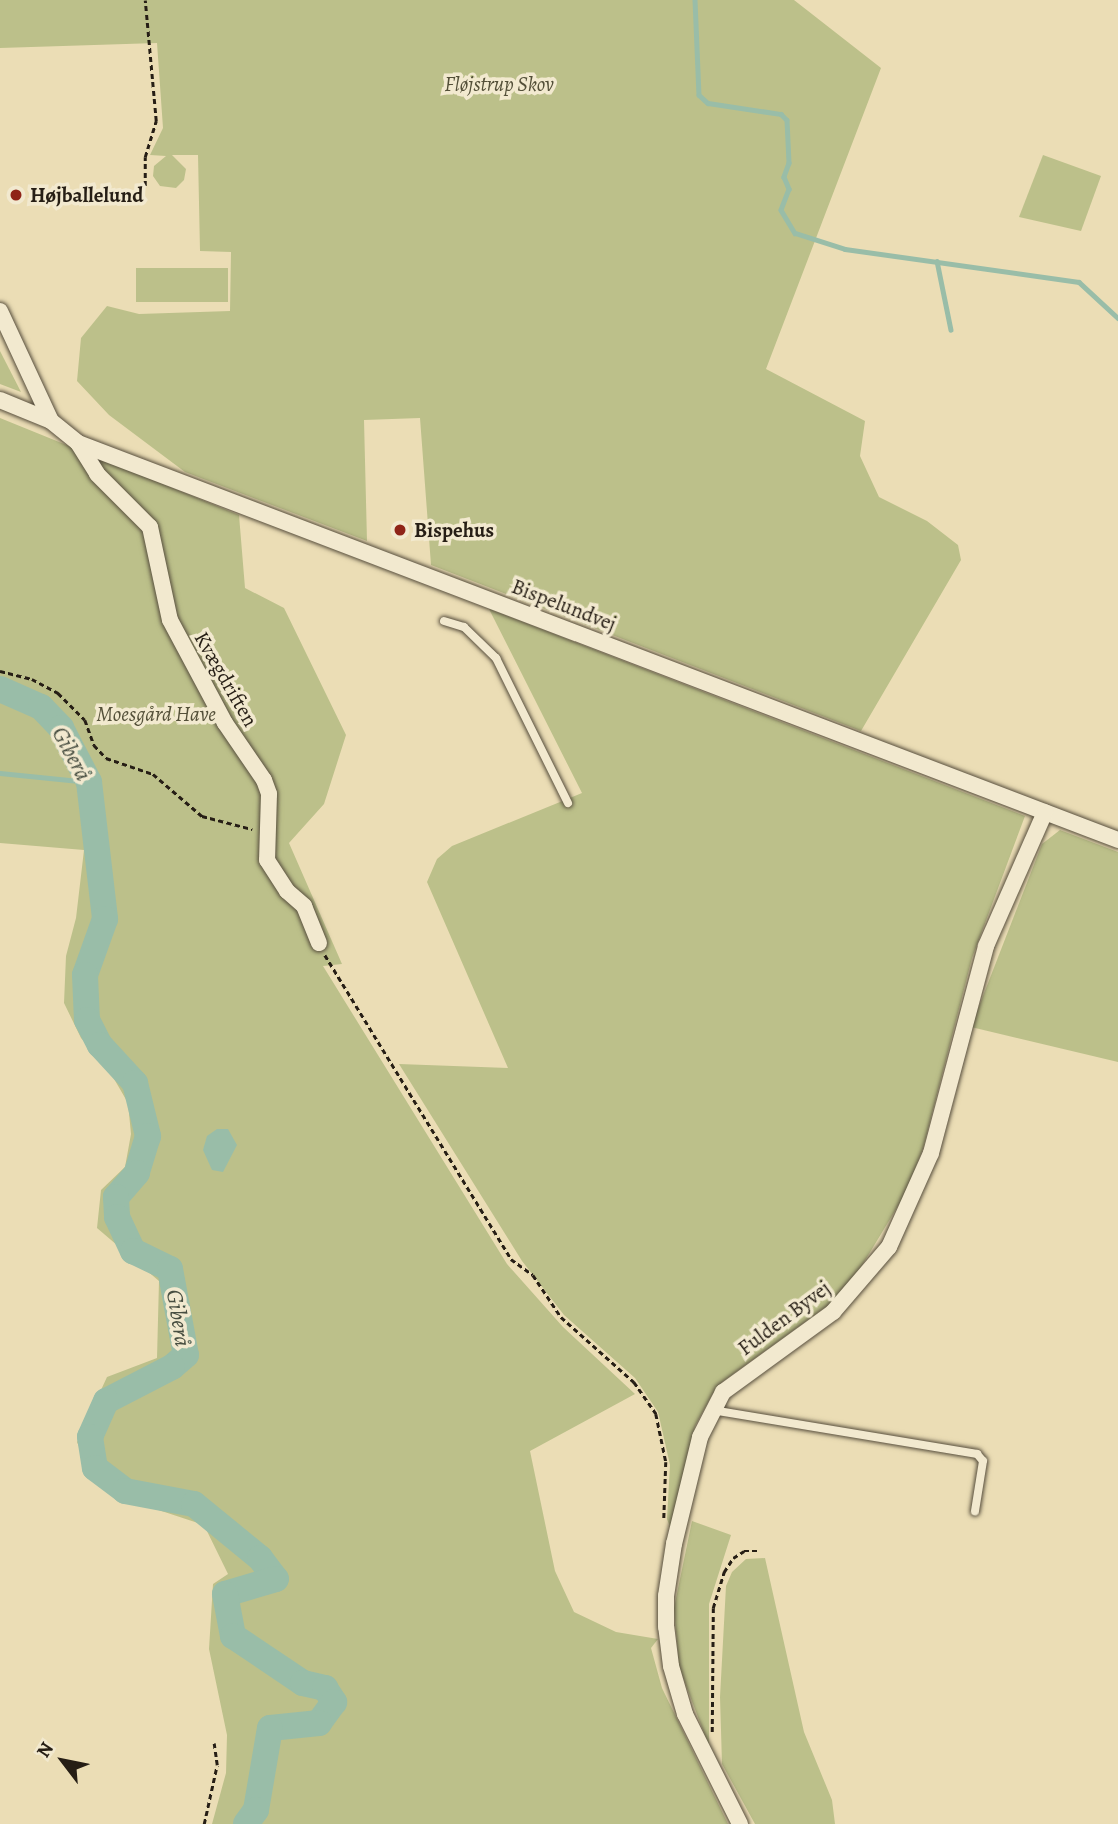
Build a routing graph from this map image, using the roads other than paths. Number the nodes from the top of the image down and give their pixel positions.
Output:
1 (0, 312) edge
2 (0, 400) edge
3 (51, 421) junction
4 (78, 443) junction
5 (444, 621) dead end
6 (568, 803) dead end
7 (1045, 812) junction
8 (1118, 840) edge
9 (319, 943) road end
10 (711, 1410) junction
11 (975, 1511) dead end
12 (740, 1824) edge

1 - 3 street
2 - 3 street, Bispelundvej
3 - 4 street, Bispelundvej
4 - 7 street, Bispelundvej
4 - 9 street, Kvægdriften
5 - 6 lane
7 - 8 street, Bispelundvej
7 - 10 street, Fulden Byvej
10 - 11 lane
10 - 12 street, Fulden Byvej

